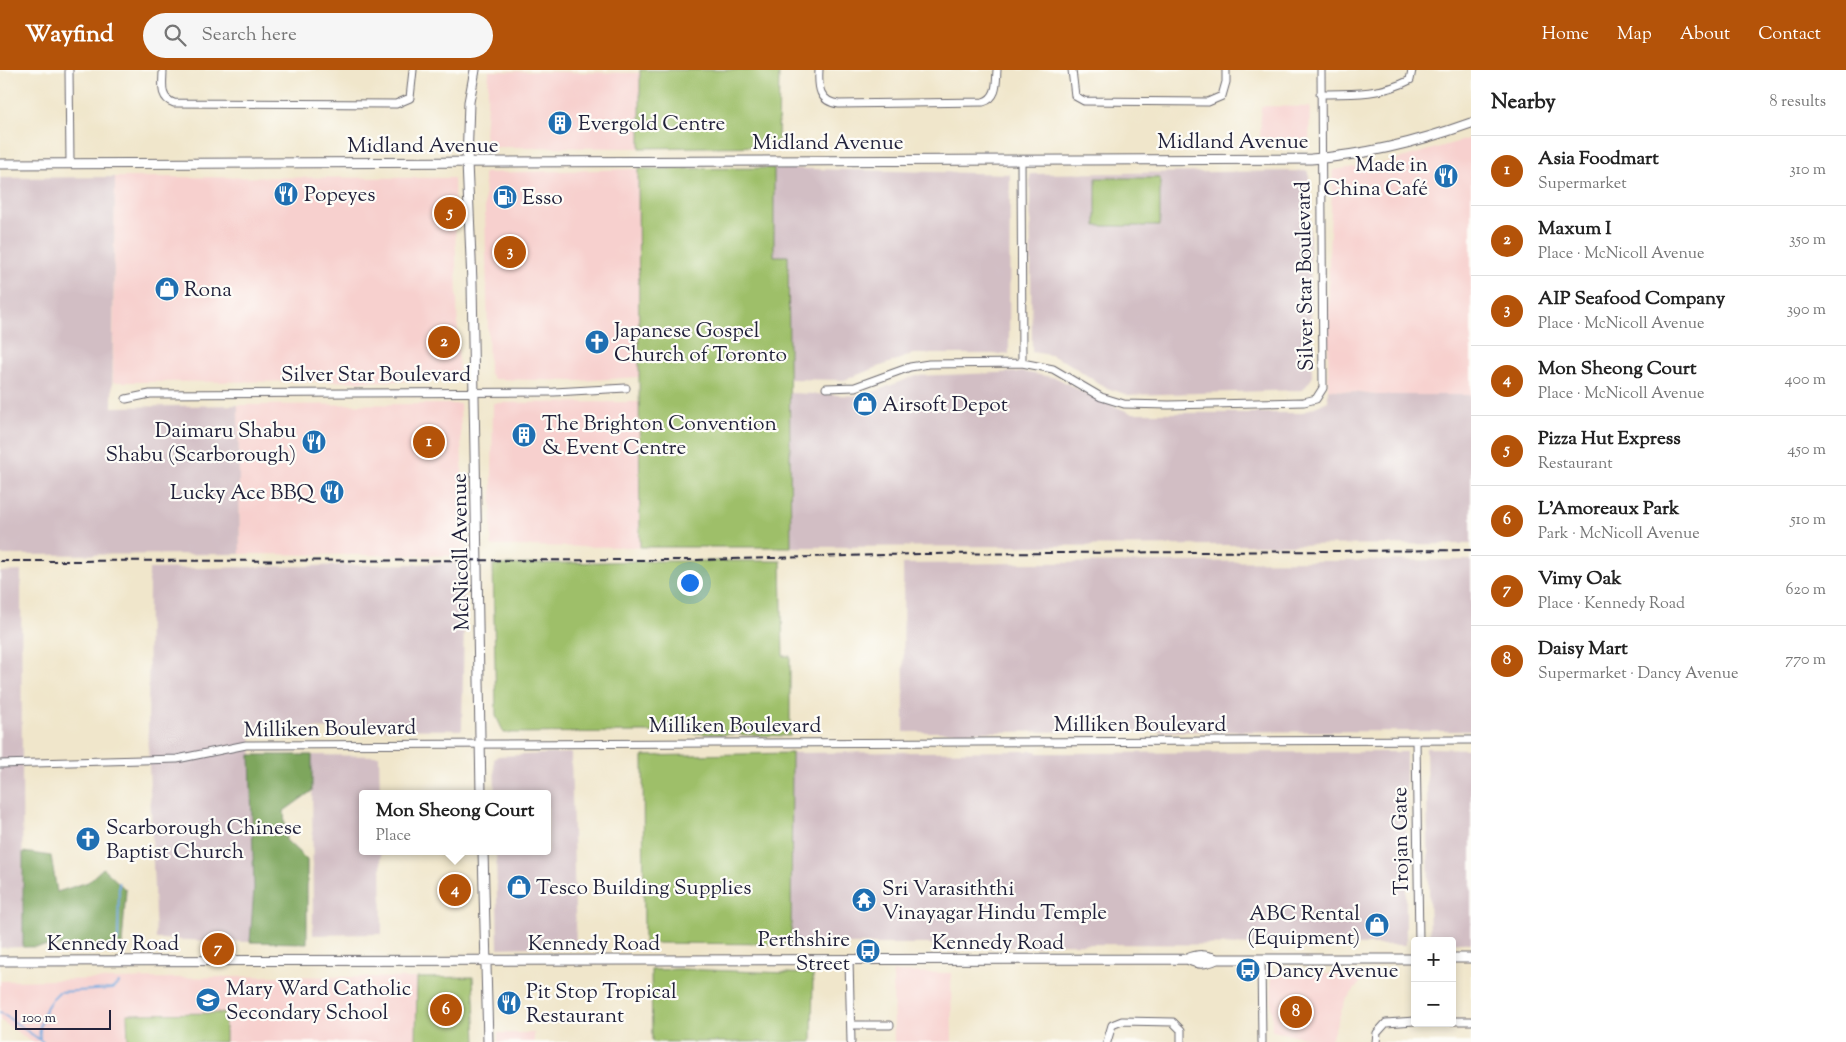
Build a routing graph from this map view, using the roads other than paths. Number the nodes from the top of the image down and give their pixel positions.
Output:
1 (69, 70) edge
2 (163, 70) edge
3 (413, 70) edge
4 (475, 70) edge
5 (818, 70) edge
6 (997, 70) edge
7 (1072, 70) edge
8 (1226, 70) edge
9 (1320, 70) edge
10 (1412, 70) edge
11 (1320, 94) junction
12 (1471, 123) edge
13 (1320, 158) junction
14 (1021, 160) junction
15 (467, 162) junction
16 (70, 163) junction
17 (0, 164) edge
18 (1022, 363) junction
19 (626, 388) dead end
20 (826, 388) dead end
21 (474, 392) junction
22 (126, 399) dead end
23 (1471, 740) edge
24 (1416, 741) junction
25 (480, 745) junction
26 (0, 764) edge
27 (481, 790) edge
28 (483, 855) edge
29 (1419, 937) edge
30 (1456, 958) edge
31 (1471, 958) edge
32 (486, 959) junction
33 (1261, 959) junction
34 (1411, 959) edge
35 (849, 960) junction
36 (0, 961) edge
37 (1411, 1021) edge
38 (1456, 1021) edge
39 (1471, 1021) edge
40 (851, 1025) junction
41 (890, 1025) dead end
42 (488, 1042) edge
43 (851, 1042) edge
44 (1107, 1042) edge
45 (1181, 1042) edge
46 (1262, 1042) edge
47 (1376, 1042) edge

1 - 16 street
2 - 3 street
4 - 15 main road, McNicoll Avenue
5 - 6 street
7 - 8 street
9 - 11 street
10 - 11 street
11 - 13 street
12 - 13 main road, Midland Avenue
13 - 14 main road, Midland Avenue
13 - 18 street, Silver Star Boulevard
14 - 15 main road, Midland Avenue
14 - 18 street
15 - 16 main road, Midland Avenue
15 - 21 main road, McNicoll Avenue
16 - 17 main road, Midland Avenue
18 - 20 street, Silver Star Boulevard
19 - 21 street, Silver Star Boulevard
21 - 22 street, Silver Star Boulevard
21 - 25 main road, McNicoll Avenue
23 - 24 street, Milliken Boulevard
24 - 25 street, Milliken Boulevard
24 - 29 street, Trojan Gate
25 - 26 street, Milliken Boulevard
25 - 27 main road, McNicoll Avenue
28 - 32 main road
30 - 31 main road
32 - 35 main road, Kennedy Road
32 - 36 main road, Kennedy Road
32 - 42 main road
33 - 34 main road, Kennedy Road
33 - 35 main road, Kennedy Road
33 - 46 street
35 - 40 street
37 - 47 street
38 - 39 street
40 - 41 street
40 - 43 street
44 - 45 street

